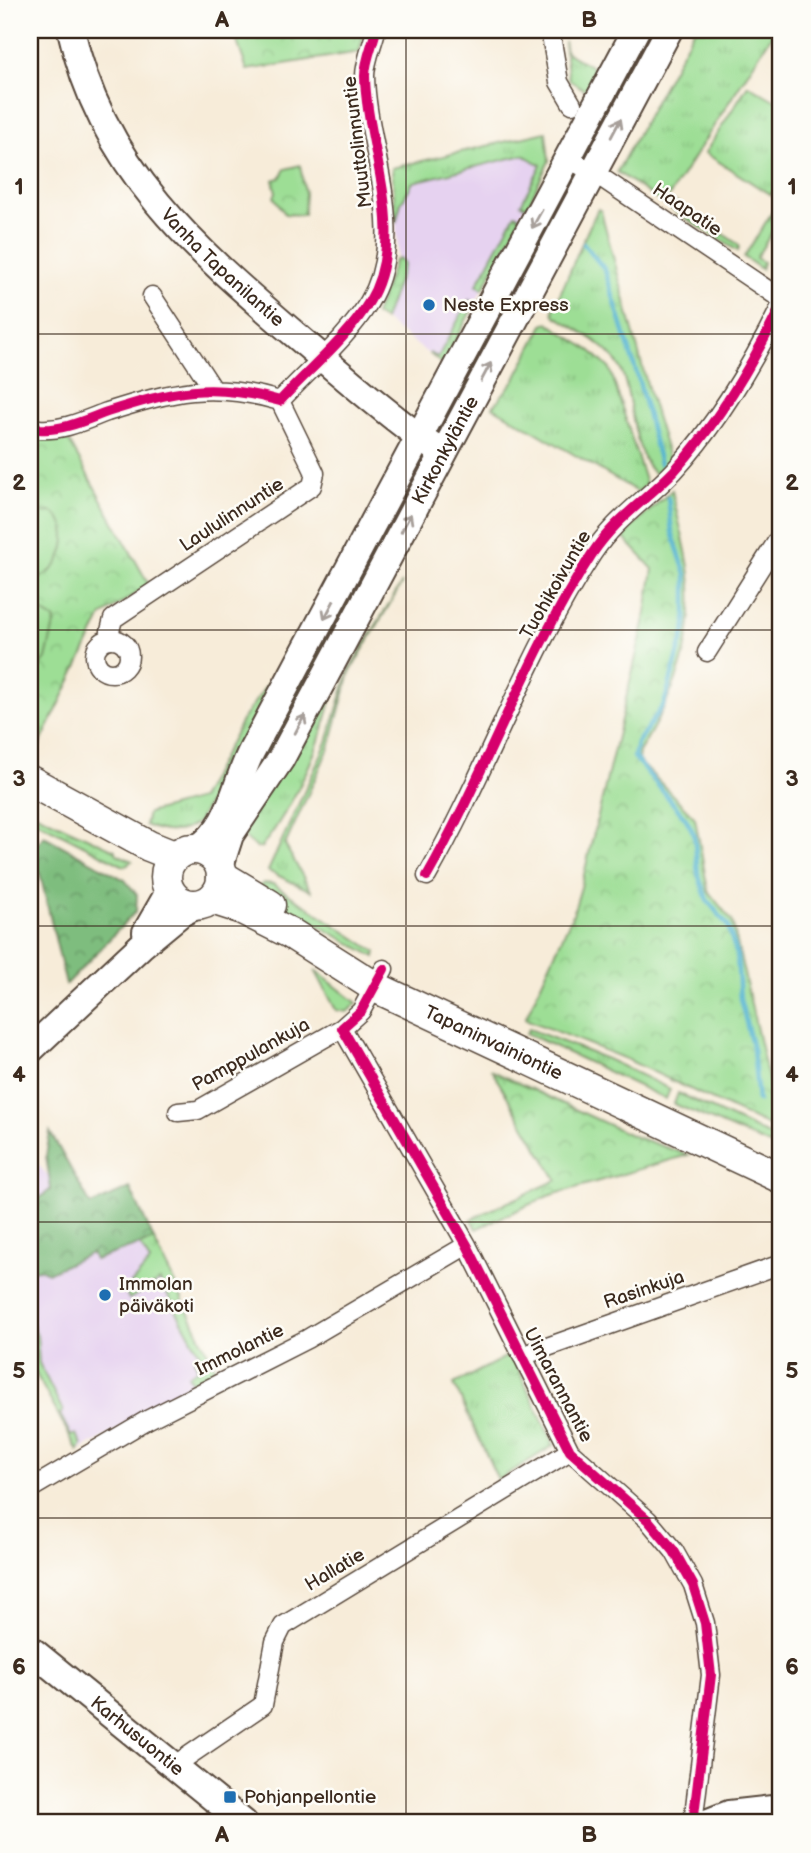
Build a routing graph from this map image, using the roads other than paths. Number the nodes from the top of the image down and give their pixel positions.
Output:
1 (71, 30) edge
2 (376, 30) edge
3 (550, 30) edge
4 (636, 30) edge
5 (669, 30) edge
6 (572, 104) dead end
7 (568, 159) junction
8 (593, 172) junction
9 (152, 296) dead end
10 (781, 299) edge
11 (781, 306) edge
12 (322, 358) junction
13 (213, 389) junction
14 (280, 401) junction
15 (40, 429) dead end
16 (421, 439) junction
17 (443, 454) junction
18 (781, 535) edge
19 (113, 639) dead end
20 (707, 652) dead end
21 (30, 780) edge
22 (30, 804) edge
23 (176, 867) junction
24 (427, 876) dead end
25 (212, 887) junction
26 (141, 946) junction
27 (379, 978) junction
28 (342, 1028) junction
29 (30, 1050) edge
30 (178, 1112) dead end
31 (781, 1158) edge
32 (781, 1178) edge
33 (467, 1245) junction
34 (781, 1264) edge
35 (522, 1356) junction
36 (570, 1451) junction
37 (30, 1489) edge
38 (30, 1649) edge
39 (175, 1765) junction
40 (781, 1808) edge
41 (244, 1823) edge
42 (693, 1823) edge
43 (706, 1823) edge

1 - 12 main road, Vanha Tapanilantie
2 - 12 street, Muuttolinnuntie
3 - 6 street
4 - 7 main road, Kirkonkyläntie
8 -> 5 main road, Kirkonkyläntie
7 - 8 street, Haapatie
7 -> 16 main road, Kirkonkyläntie
8 - 10 street, Haapatie
17 -> 8 main road, Kirkonkyläntie
9 - 13 street
11 - 24 street, Tuohikoivuntie
12 - 14 street, Muuttolinnuntie
12 - 16 main road, Vanha Tapanilantie
13 - 14 street
13 - 15 street
14 - 19 street, Laululinnuntie
16 - 17 main road, Vanha Tapanilantie
16 -> 23 main road, Kirkonkyläntie
25 -> 17 main road, Kirkonkyläntie
18 - 20 street
21 - 23 main road
22 - 23 main road
23 - 25 main road
23 - 25 main road
23 - 26 main road, Kirkonkyläntie
25 - 26 main road, Kirkonkyläntie
25 - 27 main road, Tapaninvainiontie
26 - 29 main road, Kirkonkyläntie
27 - 28 street
27 - 31 main road, Tapaninvainiontie
27 - 32 main road, Tapaninvainiontie
28 - 30 street, Pamppulankuja
28 - 33 street, Uimarannantie
33 - 35 street, Uimarannantie
33 - 37 street, Immolantie
34 - 35 street, Rasinkuja
35 - 36 street, Uimarannantie
36 - 39 street, Hallatie
36 - 42 street, Uimarannantie
38 - 39 main road, Karhusuontie
39 - 41 main road, Karhusuontie
40 - 43 main road

